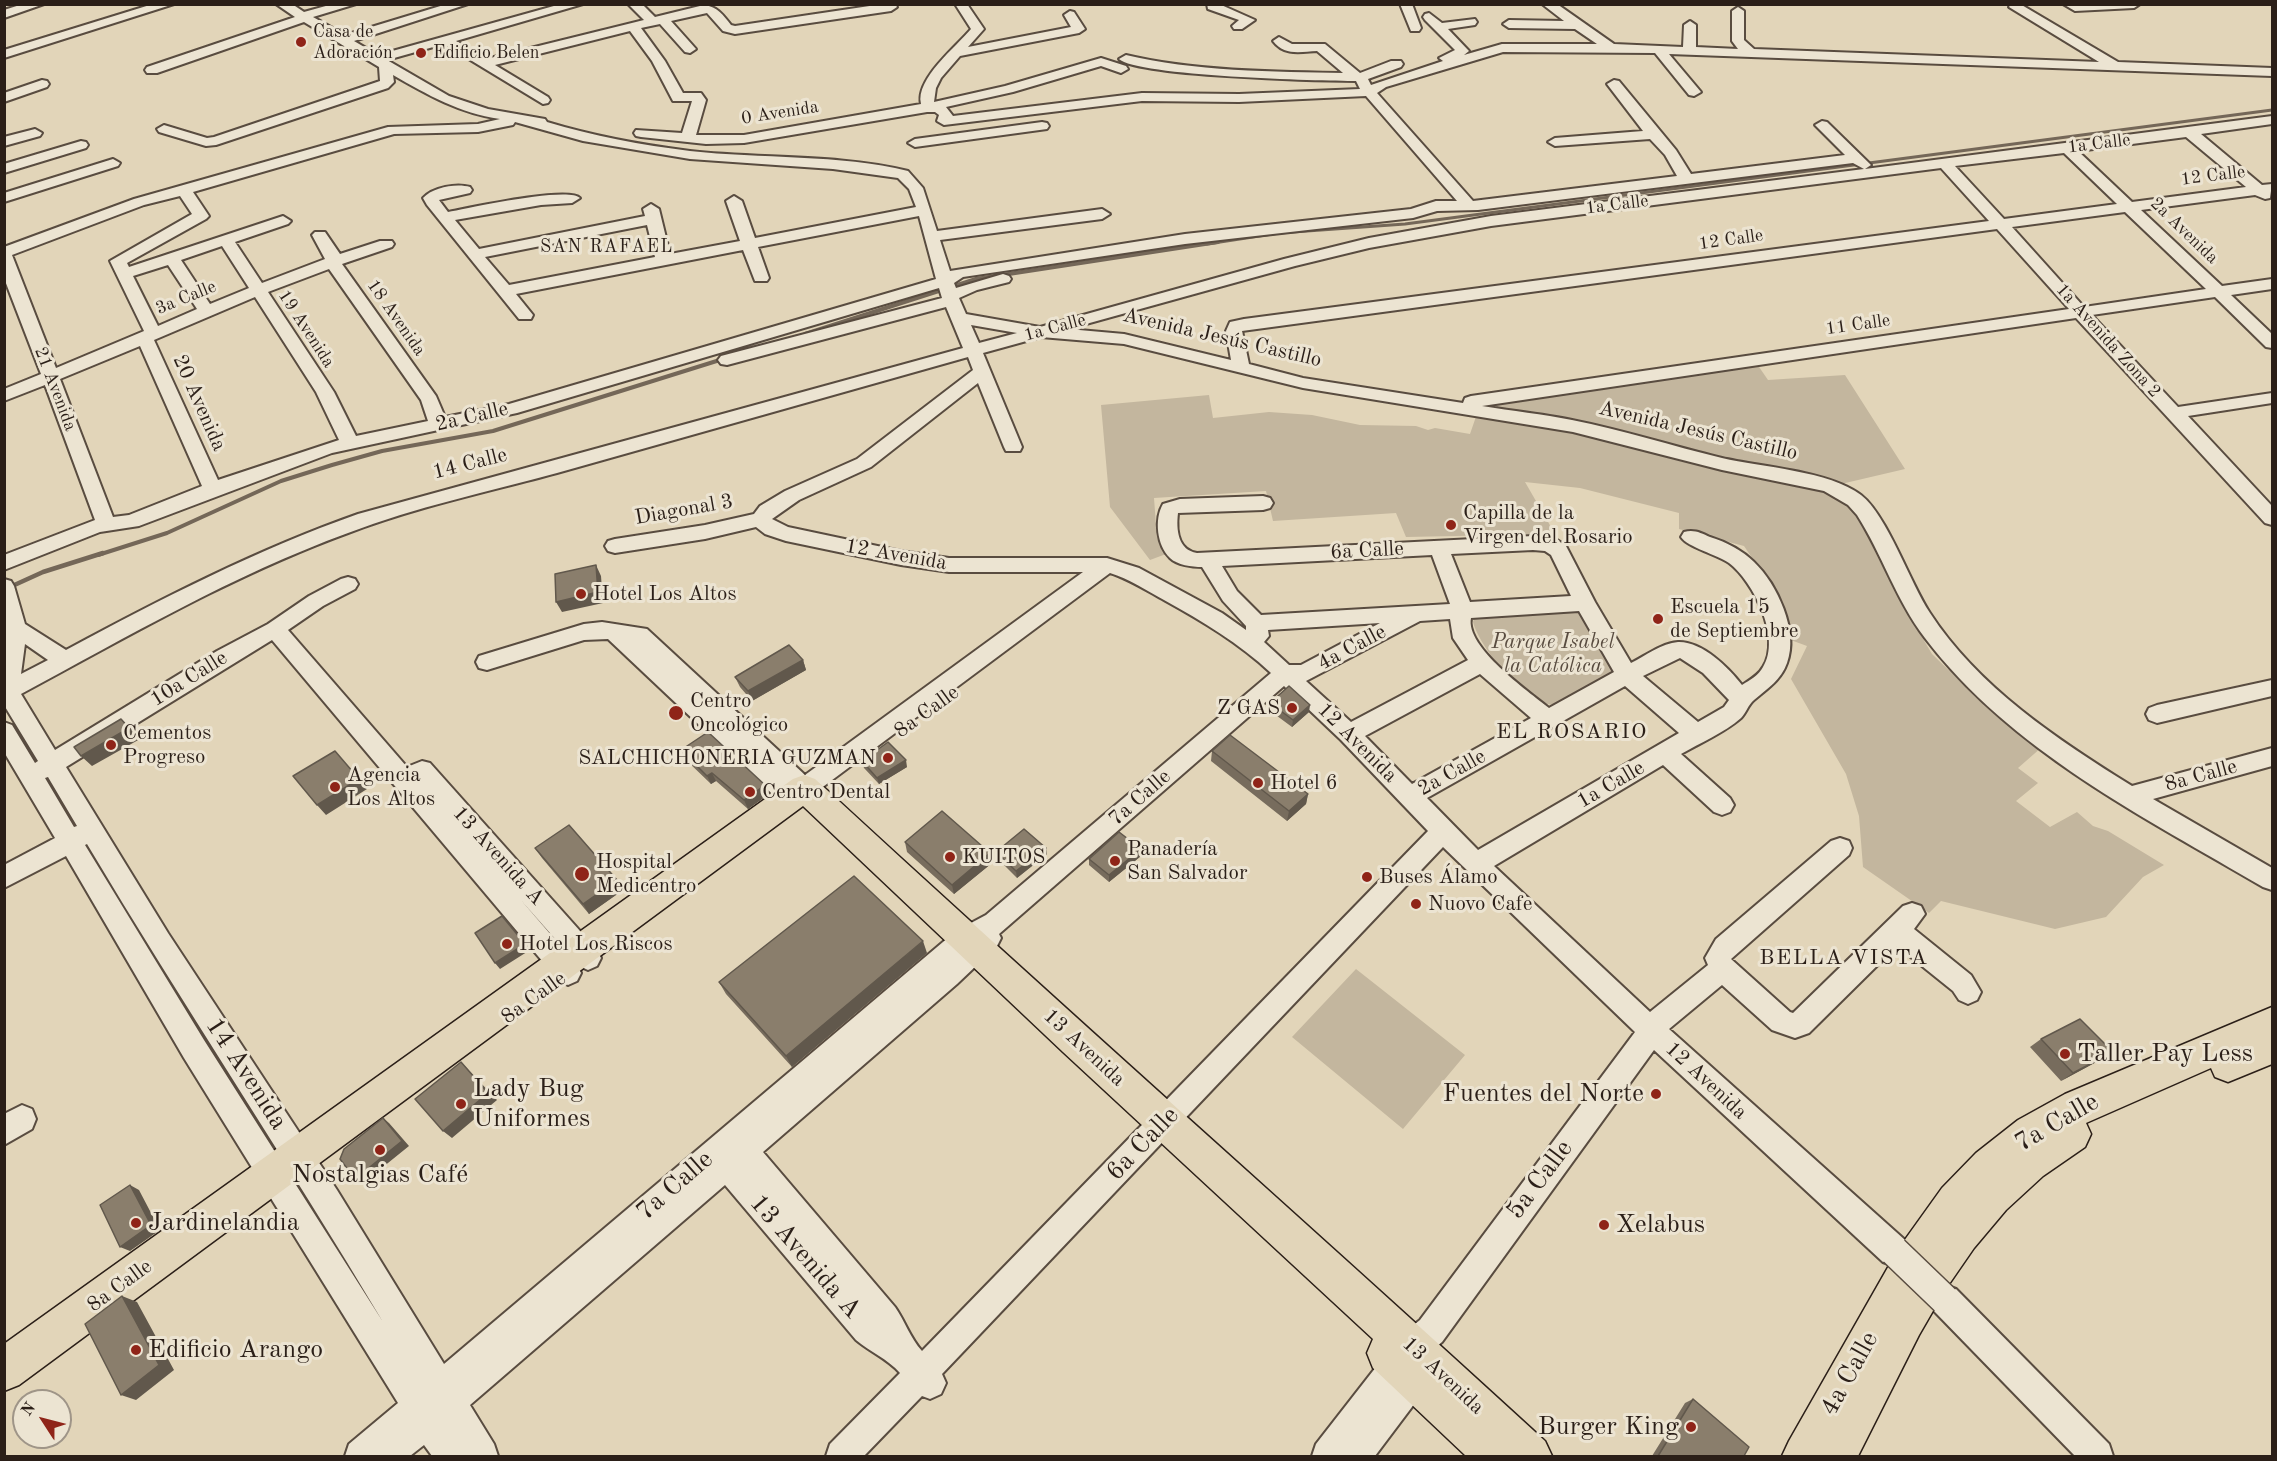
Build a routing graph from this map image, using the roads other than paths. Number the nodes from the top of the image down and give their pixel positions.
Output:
1 (38, 4) edge
2 (168, 4) edge
3 (282, 4) edge
4 (350, 4) edge
5 (462, 4) edge
6 (577, 4) edge
7 (961, 4) edge
8 (1252, 4) edge
9 (1406, 4) edge
10 (1548, 4) edge
11 (2068, 4) edge
12 (2134, 4) edge
13 (2115, 5) edge
14 (1212, 6) dead end
15 (891, 7) dead end
16 (2015, 7) dead end
17 (1738, 11) dead end
18 (1230, 12) junction
19 (648, 13) edge
20 (4, 14) edge
21 (1070, 15) dead end
22 (303, 17) junction
23 (1470, 22) dead end
24 (1509, 24) dead end
25 (1576, 25) junction
26 (1690, 25) dead end
27 (1238, 26) dead end
28 (633, 27) junction
29 (1415, 28) dead end
30 (1041, 36) junction
31 (343, 40) junction
32 (446, 40) junction
33 (1279, 41) dead end
34 (1611, 48) junction
35 (690, 49) dead end
36 (1052, 50) dead end
37 (1659, 50) junction
38 (1689, 51) junction
39 (955, 52) junction
40 (1750, 53) junction
41 (4, 54) edge
42 (1429, 56) dead end
43 (1409, 60) dead end
44 (381, 63) junction
45 (483, 64) junction
46 (2119, 68) junction
47 (152, 70) dead end
48 (2272, 72) edge
49 (1360, 77) junction
50 (42, 84) dead end
51 (1614, 84) dead end
52 (1369, 92) junction
53 (1694, 92) dead end
54 (4, 98) edge
55 (543, 100) dead end
56 (929, 107) junction
57 (522, 120) junction
58 (2272, 120) edge
59 (944, 121) junction
60 (1056, 124) dead end
61 (1822, 125) dead end
62 (165, 129) dead end
63 (2190, 132) junction
64 (34, 133) dead end
65 (1654, 134) junction
66 (688, 138) junction
67 (4, 142) edge
68 (1555, 142) dead end
69 (915, 143) junction
70 (81, 146) dead end
71 (2067, 148) junction
72 (113, 163) dead end
73 (1944, 163) junction
74 (4, 170) edge
75 (1686, 178) junction
76 (916, 188) junction
77 (2266, 189) edge
78 (184, 190) junction
79 (465, 190) dead end
80 (4, 198) edge
81 (572, 198) dead end
82 (734, 201) dead end
83 (2272, 202) edge
84 (1469, 205) junction
85 (2130, 206) junction
86 (925, 210) junction
87 (1102, 214) dead end
88 (445, 217) junction
89 (283, 221) dead end
90 (2001, 224) junction
91 (320, 236) dead end
92 (931, 236) junction
93 (226, 240) junction
94 (1369, 243) junction
95 (386, 244) dead end
96 (748, 244) junction
97 (4, 254) edge
98 (475, 254) junction
99 (172, 258) junction
100 (664, 261) junction
101 (334, 262) junction
102 (124, 274) junction
103 (761, 278) dead end
104 (2272, 284) edge
105 (257, 290) junction
106 (506, 291) junction
107 (949, 291) junction
108 (2219, 291) junction
109 (206, 311) junction
110 (2080, 312) junction
111 (525, 315) dead end
112 (960, 318) junction
113 (1042, 332) junction
114 (148, 335) junction
115 (2272, 343) edge
116 (973, 350) junction
117 (1241, 367) junction
118 (696, 369) dead end
119 (982, 371) junction
120 (50, 376) junction
121 (4, 396) edge
122 (2272, 398) edge
123 (1449, 405) junction
124 (2173, 413) junction
125 (438, 425) junction
126 (349, 442) junction
127 (1013, 447) dead end
128 (213, 489) junction
129 (1263, 503) dead end
130 (2272, 518) edge
131 (761, 519) junction
132 (106, 524) junction
133 (1691, 537) dead end
134 (615, 546) dead end
135 (1439, 548) junction
136 (1208, 560) junction
137 (4, 563) edge
138 (1115, 567) junction
139 (348, 584) dead end
140 (4, 586) edge
141 (1585, 603) junction
142 (1462, 609) junction
143 (1416, 613) junction
144 (1256, 623) junction
145 (16, 629) junction
146 (275, 629) junction
147 (615, 633) junction
148 (1260, 650) junction
149 (69, 659) junction
150 (487, 662) dead end
151 (1481, 663) junction
152 (1285, 673) junction
153 (1627, 675) junction
154 (2272, 688) edge
155 (6, 692) edge
156 (1740, 700) junction
157 (2157, 714) dead end
158 (1547, 719) junction
159 (4, 731) edge
160 (1348, 734) junction
161 (1696, 734) junction
162 (1665, 753) junction
163 (2272, 757) edge
164 (42, 770) junction
165 (1411, 796) junction
166 (2130, 796) junction
167 (802, 797) junction
168 (1722, 805) dead end
169 (78, 830) junction
170 (1448, 834) junction
171 (1840, 848) dead end
172 (1476, 864) junction
173 (4, 865) edge
174 (4, 878) edge
175 (2272, 880) edge
176 (972, 944) junction
177 (575, 962) junction
178 (1722, 969) junction
179 (1968, 992) dead end
180 (2272, 1024) edge
181 (1652, 1031) junction
182 (2272, 1047) edge
183 (1162, 1132) junction
184 (730, 1152) junction
185 (290, 1170) junction
186 (1918, 1299) junction
187 (1417, 1356) junction
188 (4, 1370) edge
189 (918, 1370) junction
190 (4, 1386) edge
191 (434, 1404) junction
192 (361, 1456) edge
193 (386, 1456) edge
194 (450, 1456) edge
195 (482, 1456) edge
196 (842, 1456) edge
197 (861, 1456) edge
198 (1329, 1456) edge
199 (1355, 1456) edge
200 (1497, 1456) edge
201 (1530, 1456) edge
202 (1804, 1456) edge
203 (1835, 1456) edge
204 (2097, 1456) edge

1 - 20 street
2 - 41 street
3 - 22 street, 0 Avenida
4 - 22 street
5 - 31 street
6 - 32 street
7 - 39 street
8 - 18 street
9 - 29 street
10 - 25 street
11 - 13 street
12 - 13 street
14 - 18 street
15 - 19 street
16 - 46 street
17 - 40 street
18 - 27 street
19 - 28 street
19 - 35 street
21 - 30 street
22 - 31 street, 0 Avenida
22 - 47 street
23 - 42 street
24 - 25 street
25 - 34 street
26 - 38 street
28 - 45 street
28 - 66 street
30 - 36 street
30 - 39 street
31 - 44 street, 0 Avenida
32 - 44 street
32 - 45 street
33 - 49 street
34 - 37 street
34 - 52 street
37 - 38 street
37 - 53 street
38 - 40 street
39 - 56 street
40 - 46 street
43 - 49 street
44 - 57 street, 0 Avenida
44 - 62 street
45 - 55 street
46 - 48 street
49 - 52 street
49 - 56 street, 0 Avenida
50 - 54 street
51 - 65 street
52 - 59 street
52 - 84 street
56 - 59 street
56 - 66 street, 0 Avenida
57 - 66 street, 0 Avenida
57 - 76 street, 0 Avenida
57 - 78 street
58 - 63 street, 1a Calle
59 - 69 street
60 - 69 street
61 - 75 street
63 - 71 street, 1a Calle
63 - 77 street
64 - 67 street
65 - 68 street
65 - 75 street
69 - 76 street
70 - 74 street
71 - 73 street, 1a Calle
71 - 85 street, 2a Avenida
72 - 80 street
73 - 90 street, 1a Avenida Zona 2
73 - 94 street, 1a Calle
75 - 84 street
76 - 86 street
77 - 83 street
77 - 85 street, 12 Calle
78 - 97 street
78 - 102 street
79 - 88 street
81 - 88 street
82 - 96 street
84 - 107 street
85 - 90 street, 12 Calle
85 - 108 street, 2a Avenida
86 - 92 street
86 - 96 street
87 - 92 street
88 - 98 street
89 - 93 street
90 - 110 street, 1a Avenida Zona 2
90 - 117 street, 12 Calle
91 - 101 street, 18 Avenida
92 - 107 street
93 - 99 street
93 - 105 street, 19 Avenida
94 - 107 street
94 - 113 street, 1a Calle
95 - 101 street, 3a Calle
96 - 100 street
96 - 103 street
97 - 120 street, 21 Avenida
98 - 100 street
98 - 106 street
99 - 102 street
99 - 109 street
100 - 106 street
101 - 105 street, 3a Calle
101 - 125 street, 18 Avenida
102 - 114 street, 20 Avenida
104 - 108 street, 11 Calle
105 - 109 street, 3a Calle
105 - 126 street, 19 Avenida
106 - 111 street
107 - 112 street
107 - 118 street
107 - 125 street, 2a Calle
108 - 110 street, 11 Calle
108 - 115 street, 2a Avenida
109 - 114 street, 3a Calle
110 - 123 street, 11 Calle
110 - 124 street, 1a Avenida Zona 2
112 - 113 street, Avenida Jesús Castillo
112 - 116 street
113 - 116 street, 1a Calle
113 - 117 street, Avenida Jesús Castillo
114 - 120 street, 3a Calle
114 - 128 street, 20 Avenida
116 - 119 street
116 - 149 street, 14 Calle
117 - 123 street, Avenida Jesús Castillo
119 - 127 street
119 - 131 street
120 - 121 street, 3a Calle
120 - 132 street, 21 Avenida
122 - 124 street
123 - 166 street, Avenida Jesús Castillo
124 - 130 street, 1a Avenida Zona 2
125 - 126 street, 2a Calle
126 - 128 street, 2a Calle
128 - 132 street, 2a Calle
129 - 136 street, 6a Calle
131 - 134 street, Diagonal 3
131 - 138 street, 12 Avenida
132 - 137 street, 2a Calle
133 - 156 street, 1a Calle
135 - 136 street, 6a Calle
135 - 141 street, 6a Calle
135 - 142 street
136 - 144 street
138 - 148 street, 12 Avenida
138 - 167 street, 8a Calle
139 - 146 street, 10a Calle
140 - 145 street
141 - 142 street
141 - 153 street
142 - 143 street
142 - 151 street
143 - 144 street
143 - 152 street, 4a Calle
144 - 148 street
145 - 149 street
145 - 155 street
146 - 164 street, 10a Calle
146 - 177 street, 13 Avenida A
147 - 150 street
147 - 167 street, 13 Avenida
147 - 167 street, 13 Avenida
148 - 152 street, 12 Avenida
149 - 155 street, 14 Calle
151 - 158 street
151 - 160 street
152 - 160 street, 12 Avenida
152 - 176 street, 7a Calle
153 - 156 street, 2a Calle
153 - 158 street, 2a Calle
153 - 161 street
154 - 157 street
155 - 164 street, 14 Avenida
156 - 161 street, 1a Calle
158 - 165 street, 2a Calle
159 - 164 street, 14 Avenida
160 - 165 street, 12 Avenida
161 - 162 street, 1a Calle
162 - 168 street
162 - 172 street, 1a Calle
163 - 166 street, 8a Calle
164 - 169 street, 14 Avenida
165 - 170 street, 12 Avenida
166 - 175 street, Avenida Jesús Castillo
167 - 176 main road, 13 Avenida
167 - 177 main road, 8a Calle
169 - 173 street
169 - 174 street
169 - 185 street, 14 Avenida
170 - 172 street, 12 Avenida
170 - 183 street, 6a Calle
171 - 178 street
172 - 181 street, 12 Avenida
176 - 183 main road, 13 Avenida
176 - 184 street, 7a Calle
177 - 185 main road, 8a Calle
178 - 179 street
178 - 181 street, 5a Calle
180 - 186 main road, 7a Calle
181 - 186 street, 12 Avenida, bridge
181 - 187 street, 5a Calle
182 - 186 main road, 7a Calle
183 - 187 main road, 13 Avenida
183 - 189 street, 6a Calle
184 - 189 street, 13 Avenida A
184 - 191 street, 7a Calle
185 - 188 main road, 8a Calle
185 - 190 main road, 8a Calle
185 - 191 street, 14 Avenida
186 - 202 main road, 4a Calle
186 - 203 main road, 4a Calle
186 - 204 street, 12 Avenida
187 - 198 street, 5a Calle
187 - 199 street, 5a Calle
187 - 200 main road, 13 Avenida
187 - 201 main road, 13 Avenida
189 - 196 street, 6a Calle
189 - 197 street, 6a Calle
191 - 192 street, 7a Calle
191 - 193 street, 7a Calle
191 - 194 street, 14 Avenida
191 - 195 street, 14 Avenida

